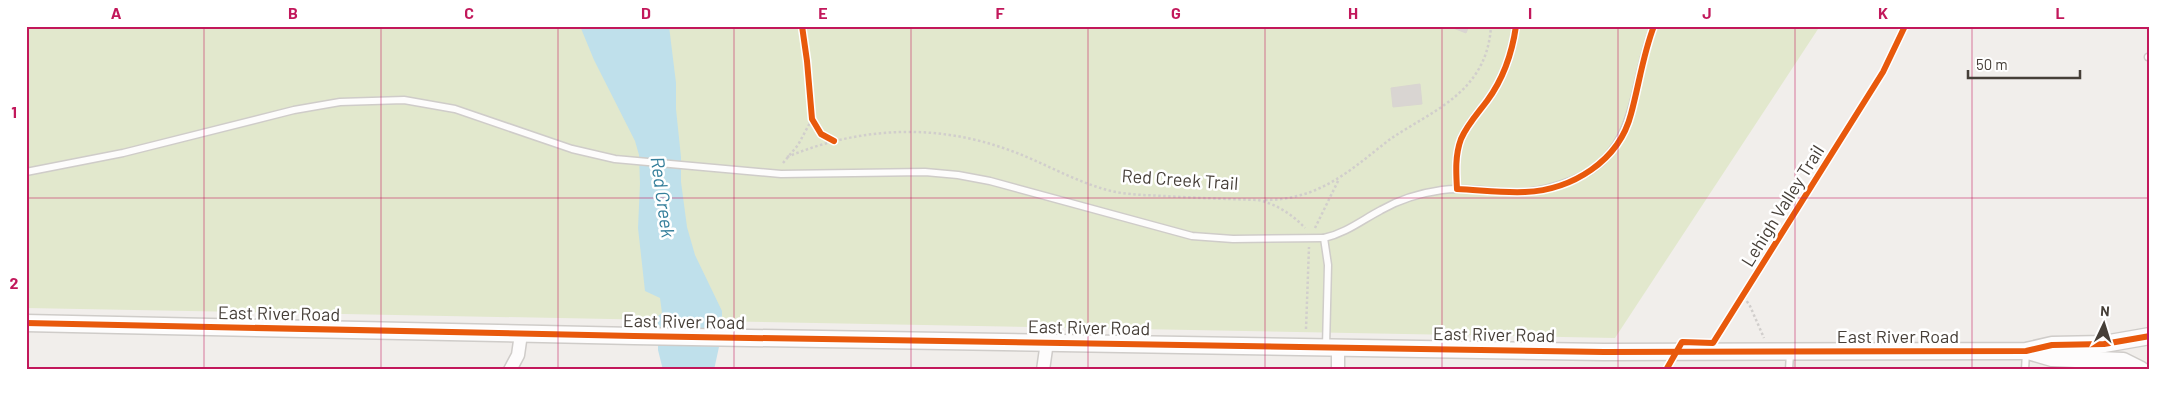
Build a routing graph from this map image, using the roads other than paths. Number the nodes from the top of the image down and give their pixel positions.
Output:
1 (1516, 26) edge
2 (1654, 26) edge
3 (26, 172) edge
4 (1457, 189) junction
5 (1324, 238) junction
6 (26, 324) edge
7 (521, 334) junction
8 (2150, 336) edge
9 (1047, 342) junction
10 (1332, 347) junction
11 (2026, 351) junction
12 (1790, 353) junction
13 (510, 370) edge
14 (1043, 370) edge
15 (1338, 370) edge
16 (1789, 370) edge
17 (2025, 370) edge
18 (2141, 370) edge

1 - 4 lane
2 - 4 lane
3 - 5 lane
4 - 5 lane
5 - 10 lane
6 - 7 street, East River Road
7 - 9 street, East River Road
7 - 13 street
8 - 11 street, East River Road
9 - 10 street, East River Road
9 - 14 street
10 - 12 street, East River Road
10 - 15 street
11 - 12 street, East River Road
11 - 17 lane
11 - 18 street, East River Road
12 - 16 lane

